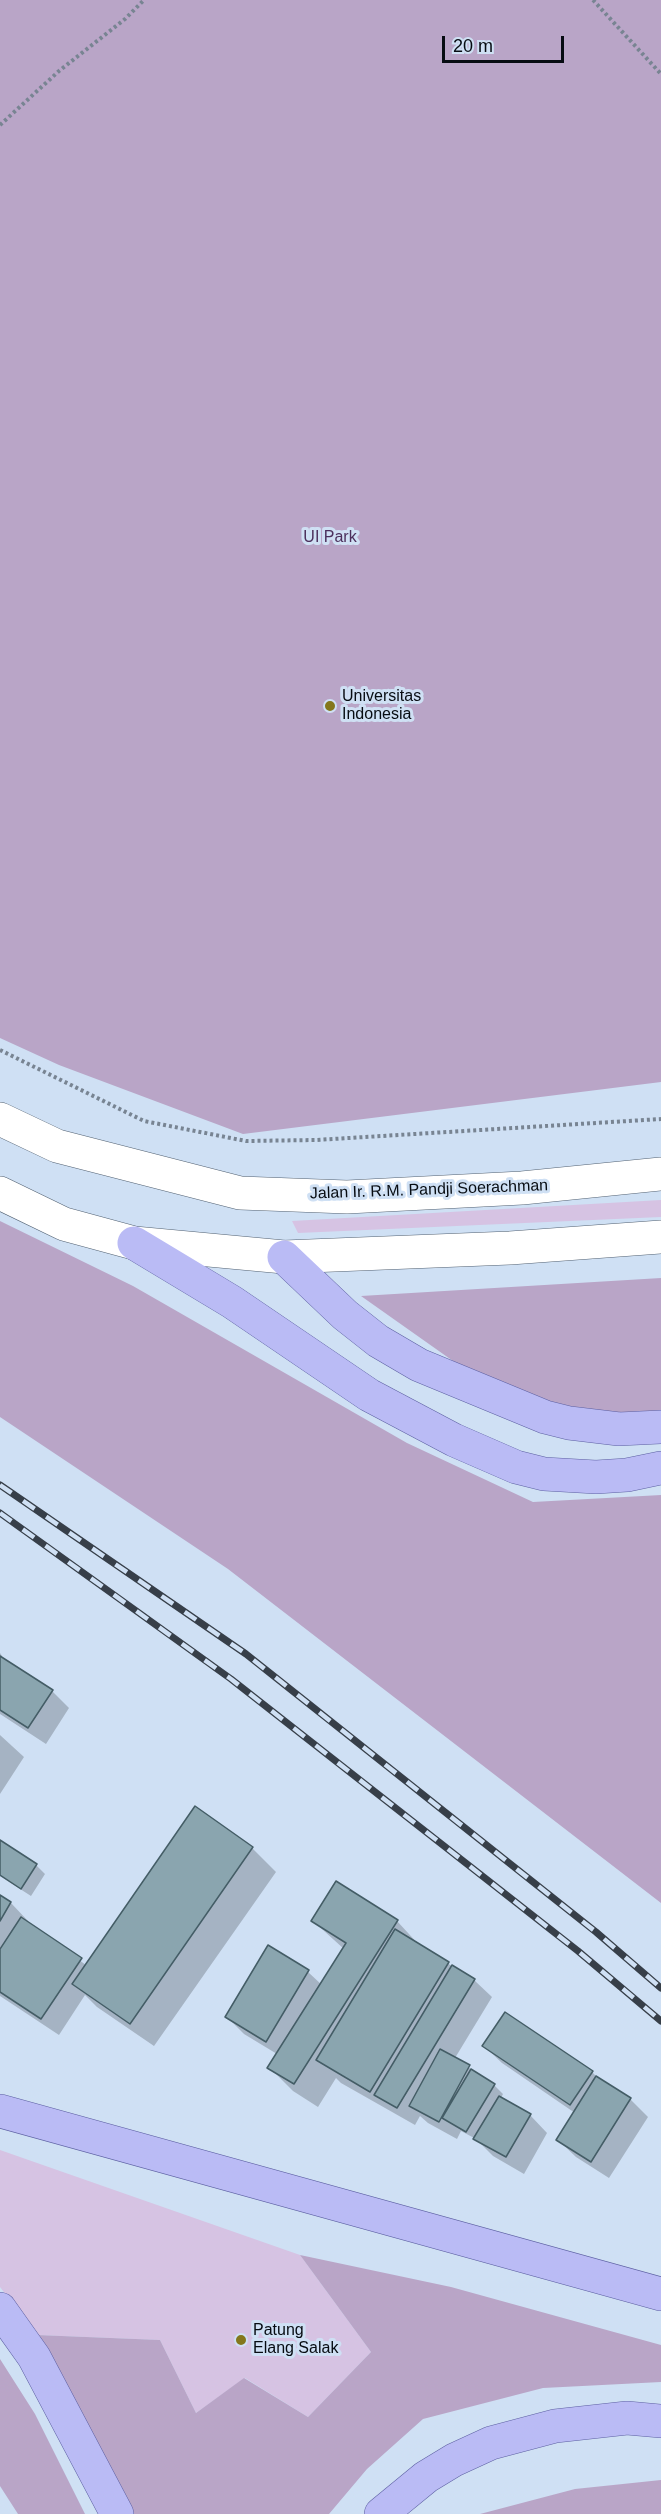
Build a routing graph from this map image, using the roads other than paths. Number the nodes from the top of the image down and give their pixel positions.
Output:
1 (0, 1119) edge
2 (661, 1174) edge
3 (0, 1193) edge
4 (661, 1237) edge
5 (134, 1243) junction
6 (284, 1257) junction
7 (661, 1427) edge
8 (661, 1468) edge
9 (0, 2111) edge
10 (661, 2294) edge
11 (0, 2309) edge
12 (661, 2421) edge
13 (117, 2514) edge
14 (381, 2514) edge

1 - 2 street, Jalan Ir. R.M. Pandji Soerachman
3 - 5 street
4 - 6 street
5 - 6 street
5 - 8 main road
6 - 7 main road
9 - 10 main road
11 - 13 main road
12 - 14 main road

